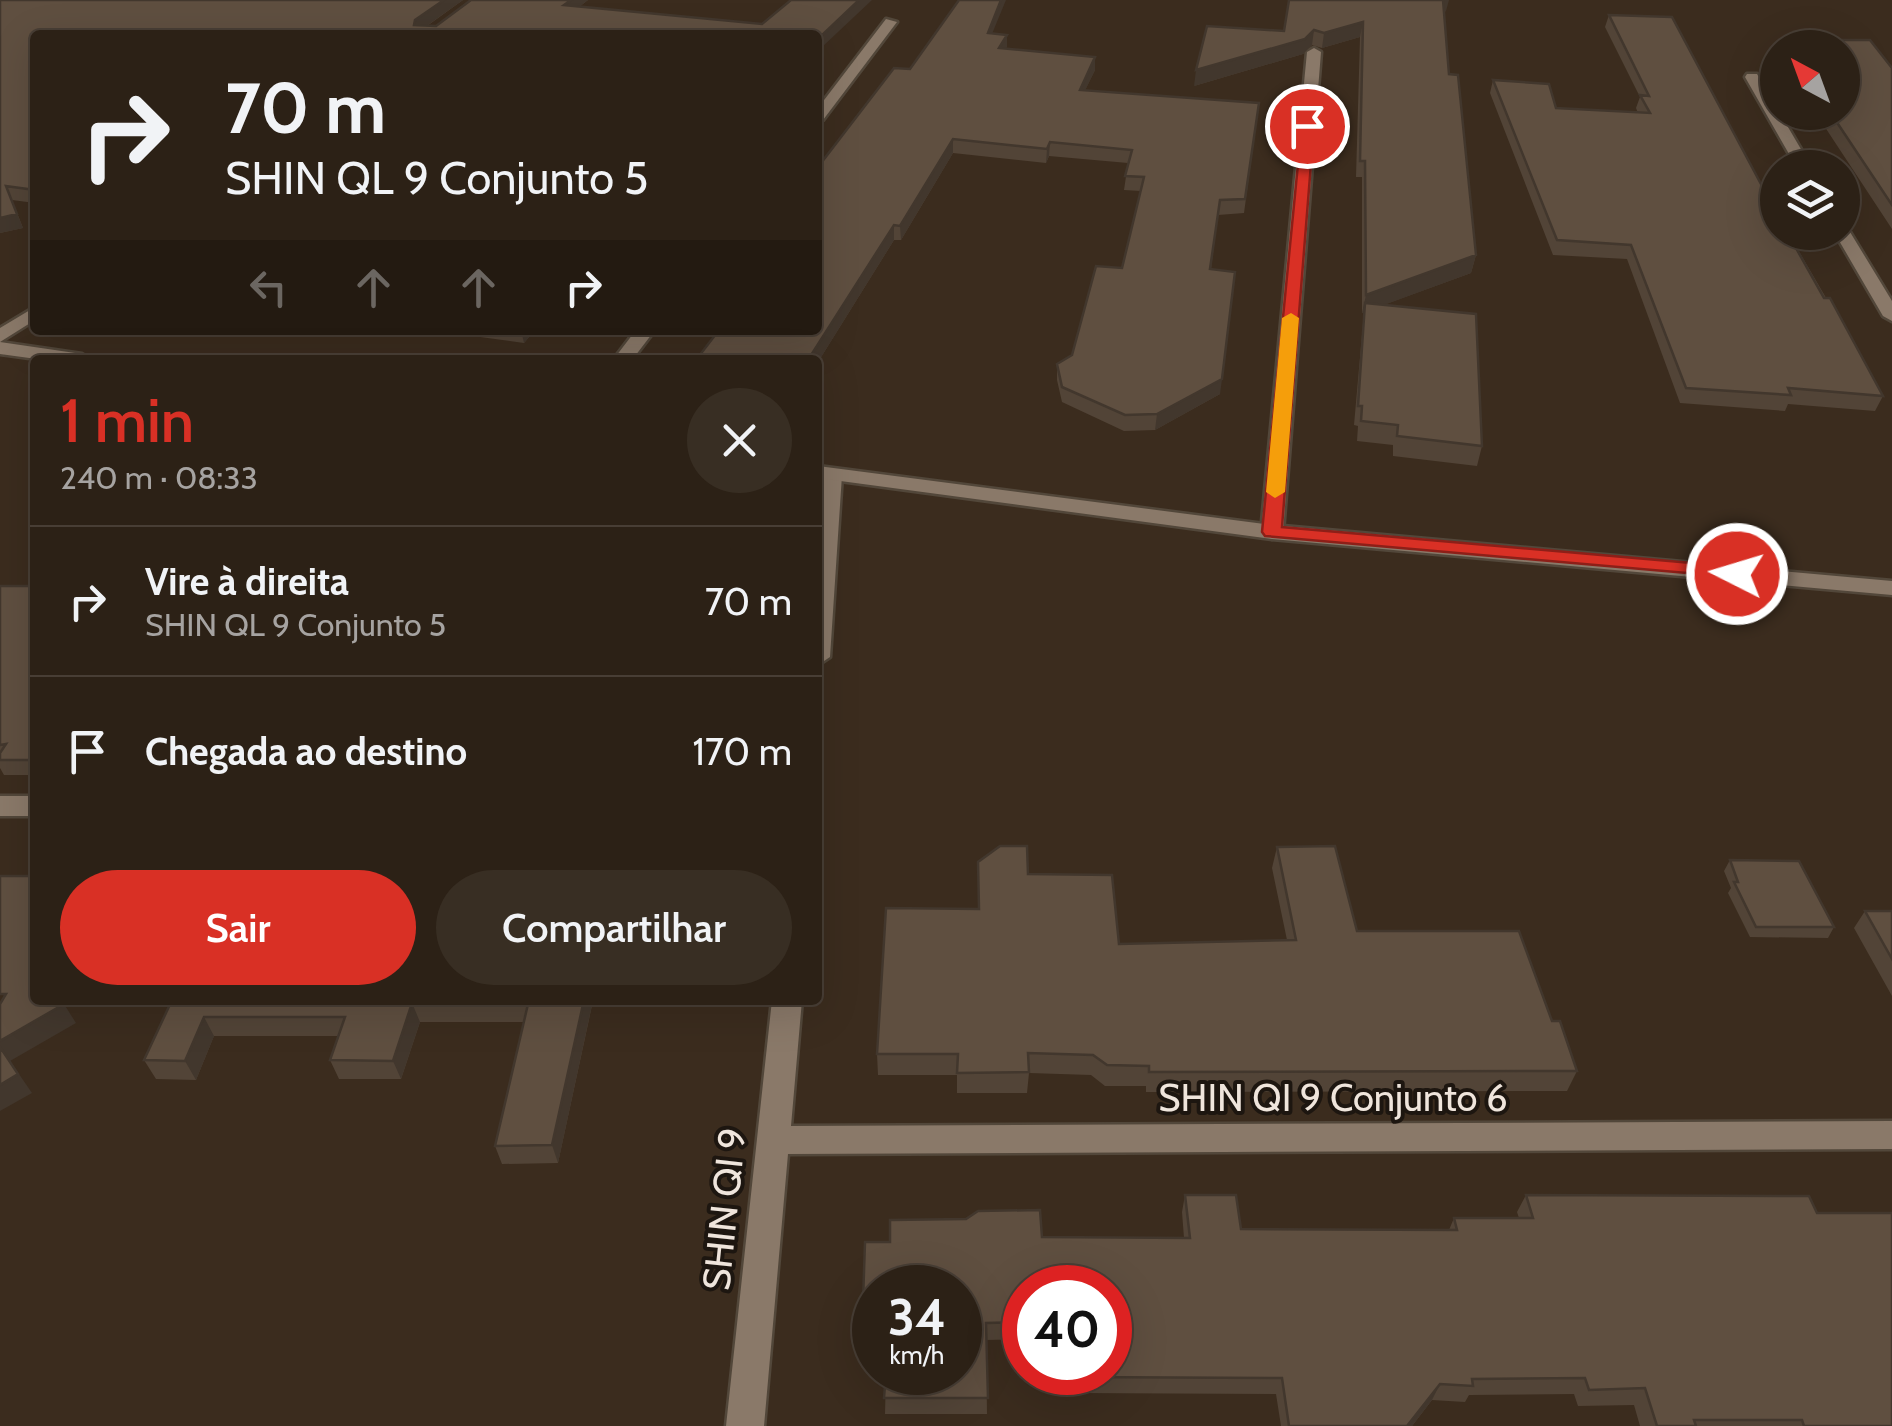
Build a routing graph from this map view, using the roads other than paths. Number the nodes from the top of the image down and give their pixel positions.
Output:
1 (892, 22) dead end
2 (1314, 52) edge
3 (1752, 77) dead end
4 (822, 112) edge
5 (1795, 150) edge
6 (1853, 250) edge
7 (30, 315) edge
8 (1892, 316) edge
9 (642, 335) edge
10 (0, 336) edge
11 (0, 348) edge
12 (48, 355) edge
13 (626, 355) edge
14 (825, 473) edge
15 (1272, 532) junction
16 (822, 552) edge
17 (1892, 588) edge
18 (0, 806) edge
19 (30, 806) edge
20 (788, 1005) edge
21 (1892, 1135) edge
22 (774, 1140) junction
23 (745, 1426) edge

1 - 4 street
2 - 15 street
3 - 5 street
6 - 8 street
7 - 10 street
9 - 13 street
11 - 12 street
14 - 15 street
14 - 16 street
15 - 17 street
18 - 19 street
20 - 22 street, SHIN QI 9
21 - 22 street, SHIN QI 9 Conjunto 6
22 - 23 street, SHIN QI 9

